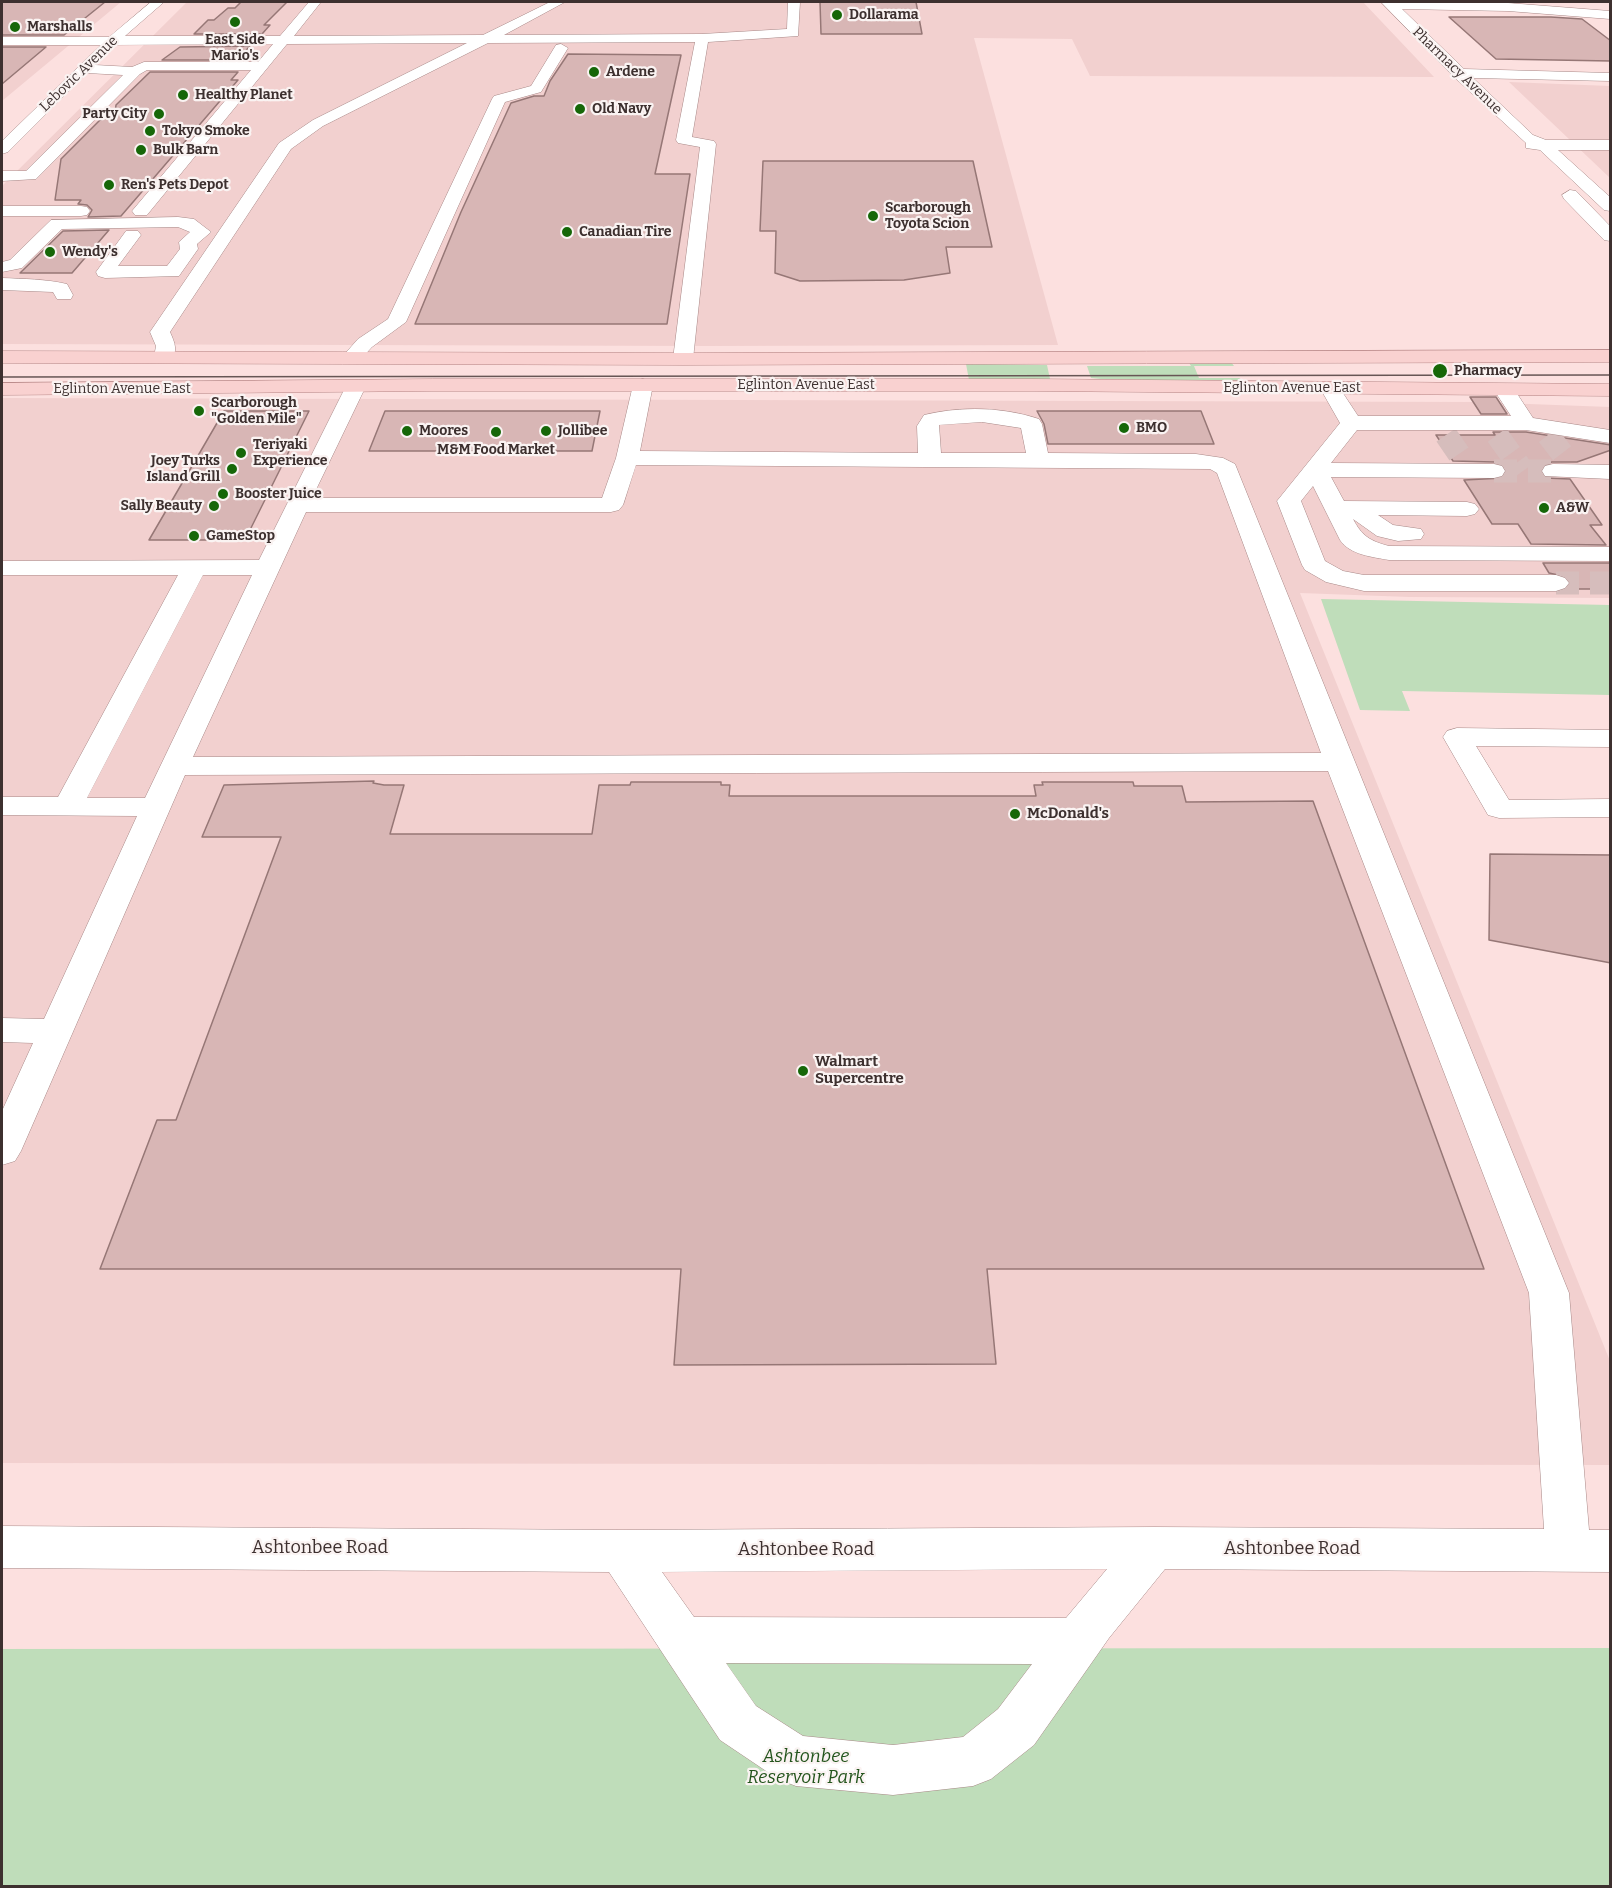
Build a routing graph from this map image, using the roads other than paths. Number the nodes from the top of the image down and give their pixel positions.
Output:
1 (158, 2) edge
2 (315, 2) edge
3 (559, 2) edge
4 (794, 2) edge
5 (1388, 3) edge
6 (1611, 15) edge
7 (702, 38) junction
8 (484, 39) junction
9 (113, 40) junction
10 (282, 40) junction
11 (2, 41) edge
12 (561, 48) dead end
13 (156, 54) dead end
14 (261, 66) junction
15 (84, 69) junction
16 (139, 69) junction
17 (1458, 73) junction
18 (1611, 77) edge
19 (1611, 145) edge
20 (3, 146) edge
21 (1536, 147) junction
22 (1611, 152) edge
23 (1546, 169) dead end
24 (2, 176) edge
25 (1561, 185) dead end
26 (1611, 206) edge
27 (220, 210) dead end
28 (242, 210) junction
29 (141, 211) junction
30 (197, 211) dead end
31 (2, 212) edge
32 (132, 235) dead end
33 (1611, 236) edge
34 (2, 267) edge
35 (2, 284) edge
36 (64, 295) dead end
37 (1611, 356) edge
38 (2, 357) edge
39 (164, 357) junction
40 (352, 357) junction
41 (683, 359) junction
42 (643, 385) junction
43 (355, 388) junction
44 (1330, 388) junction
45 (2, 389) edge
46 (1504, 390) junction
47 (1611, 390) edge
48 (1351, 423) junction
49 (1538, 428) junction
50 (1611, 436) edge
51 (627, 458) junction
52 (930, 460) junction
53 (1038, 460) junction
54 (1458, 466) junction
55 (1565, 467) tunnel mouth
56 (1316, 470) junction
57 (1494, 471) tunnel mouth
58 (1611, 472) edge
59 (297, 505) junction
60 (1340, 518) junction
61 (1611, 533) edge
62 (1477, 554) junction
63 (1556, 554) junction
64 (1611, 554) edge
65 (269, 567) junction
66 (2, 568) edge
67 (194, 568) junction
68 (1497, 583) junction
69 (1556, 583) tunnel mouth
70 (1611, 738) edge
71 (1339, 762) junction
72 (174, 766) junction
73 (2, 806) edge
74 (68, 806) junction
75 (156, 807) junction
76 (1610, 810) edge
77 (2, 1030) edge
78 (56, 1030) junction
79 (2, 1151) edge
80 (2, 1547) edge
81 (1154, 1548) junction
82 (621, 1551) junction
83 (1589, 1551) edge
84 (682, 1640) junction
85 (1078, 1641) junction

1 - 9 street, Lebovic Avenue
2 - 10 street
3 - 8 street
4 - 7 street
5 - 6 street
5 - 17 street, Pharmacy Avenue
7 - 8 street
7 - 41 street
8 - 10 street
8 - 28 street
9 - 10 street
9 - 11 street
9 - 15 street, Lebovic Avenue
10 - 14 street
12 - 40 street
13 - 16 street
14 - 16 street
14 - 29 street
15 - 16 street
15 - 20 street, Lebovic Avenue
16 - 24 street
17 - 18 street
17 - 21 street, Pharmacy Avenue
19 - 21 street
21 - 22 street
21 - 23 street, Pharmacy Avenue
21 - 26 street, Pharmacy Avenue
25 - 33 street
27 - 28 street
28 - 39 street
29 - 30 street
29 - 31 street
32 - 34 street
35 - 36 street
37 - 41 main road, Eglinton Avenue East
38 - 39 main road, Eglinton Avenue East
39 - 40 main road, Eglinton Avenue East
40 - 41 main road, Eglinton Avenue East
42 - 43 main road, Eglinton Avenue East
42 - 44 main road, Eglinton Avenue East
42 - 51 street
43 - 45 main road, Eglinton Avenue East
43 - 59 street
44 - 46 main road, Eglinton Avenue East
44 - 48 street
46 - 47 main road, Eglinton Avenue East
46 - 49 street
48 - 49 street
48 - 56 street
49 - 50 street
51 - 52 street
51 - 59 street
52 - 53 street
52 - 53 street
53 - 71 street
54 - 56 street
54 - 57 street
54 - 60 street
55 - 58 street
56 - 60 street
56 - 68 street
59 - 65 street
60 - 61 street
60 - 62 street
60 - 63 street
62 - 63 street
62 - 68 street
63 - 64 street
65 - 67 street
65 - 72 street
66 - 67 street
67 - 74 street
68 - 69 street
70 - 76 street
71 - 72 street
71 - 83 street
72 - 75 street
73 - 74 street
74 - 75 street
75 - 78 street
77 - 78 street
78 - 79 street
80 - 82 street, Ashtonbee Road
81 - 82 street, Ashtonbee Road
81 - 83 street, Ashtonbee Road
81 - 85 street
82 - 84 street
84 - 85 street
84 - 85 street

